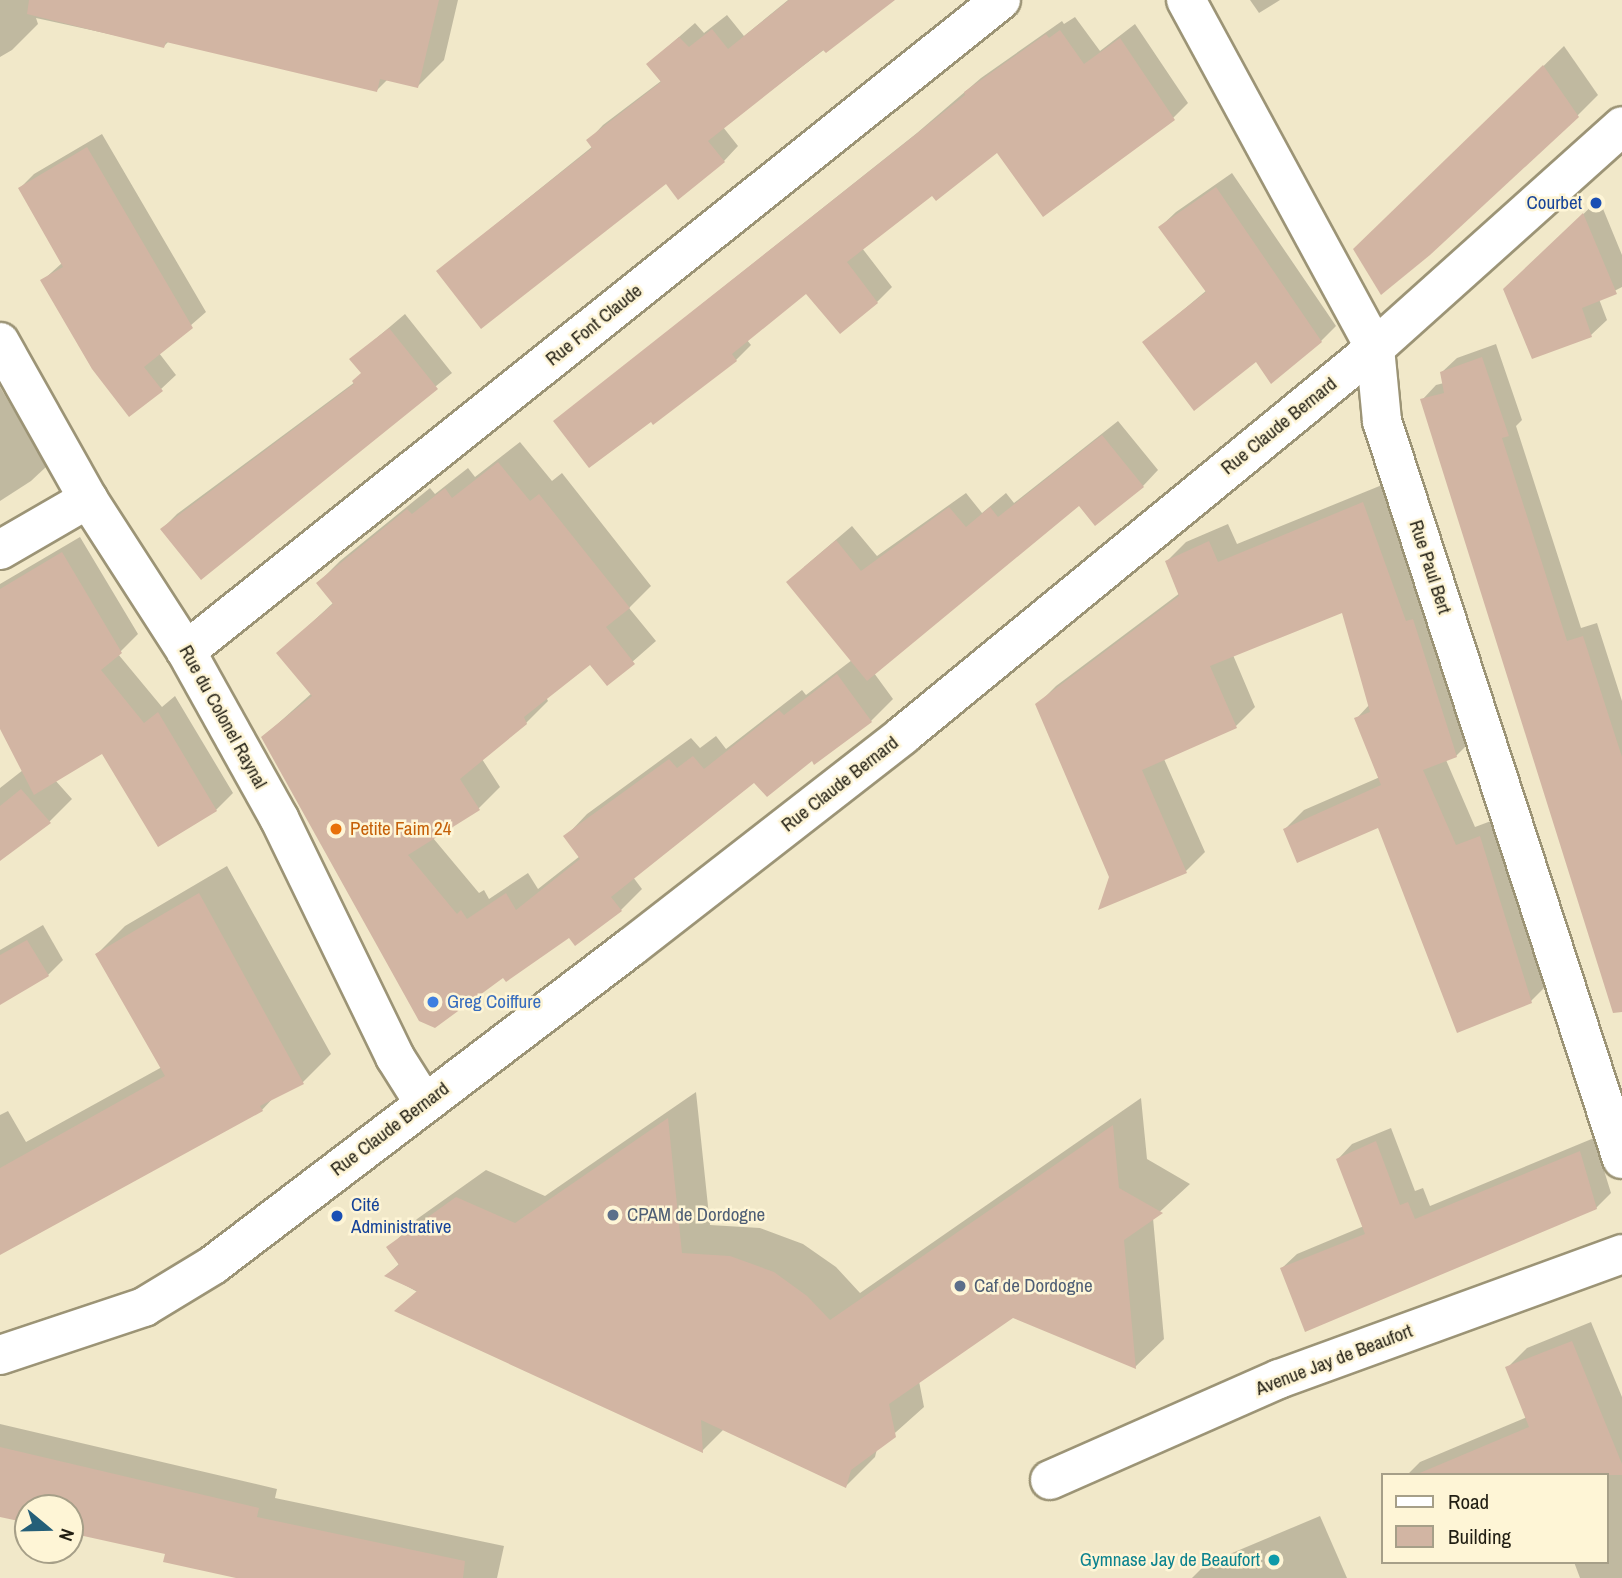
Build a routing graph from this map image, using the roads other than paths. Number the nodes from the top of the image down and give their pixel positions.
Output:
1 (1001, 0) edge
2 (1186, 0) edge
3 (1622, 126) edge
4 (0, 342) edge
5 (1375, 348) junction
6 (88, 499) junction
7 (0, 550) edge
8 (186, 650) junction
9 (424, 1103) junction
10 (1622, 1159) edge
11 (1622, 1254) edge
12 (0, 1355) edge
13 (1050, 1480) dead end

1 - 8 street, Rue Font Claude
2 - 5 street, Rue Paul Bert
3 - 5 street, Rue Claude Bernard
4 - 6 street, Rue du Colonel Raynal
5 - 9 street, Rue Claude Bernard
5 - 10 street, Rue Paul Bert
6 - 7 street
6 - 8 street, Rue du Colonel Raynal
8 - 9 street, Rue du Colonel Raynal
9 - 12 street, Rue Claude Bernard
11 - 13 street, Avenue Jay de Beaufort

